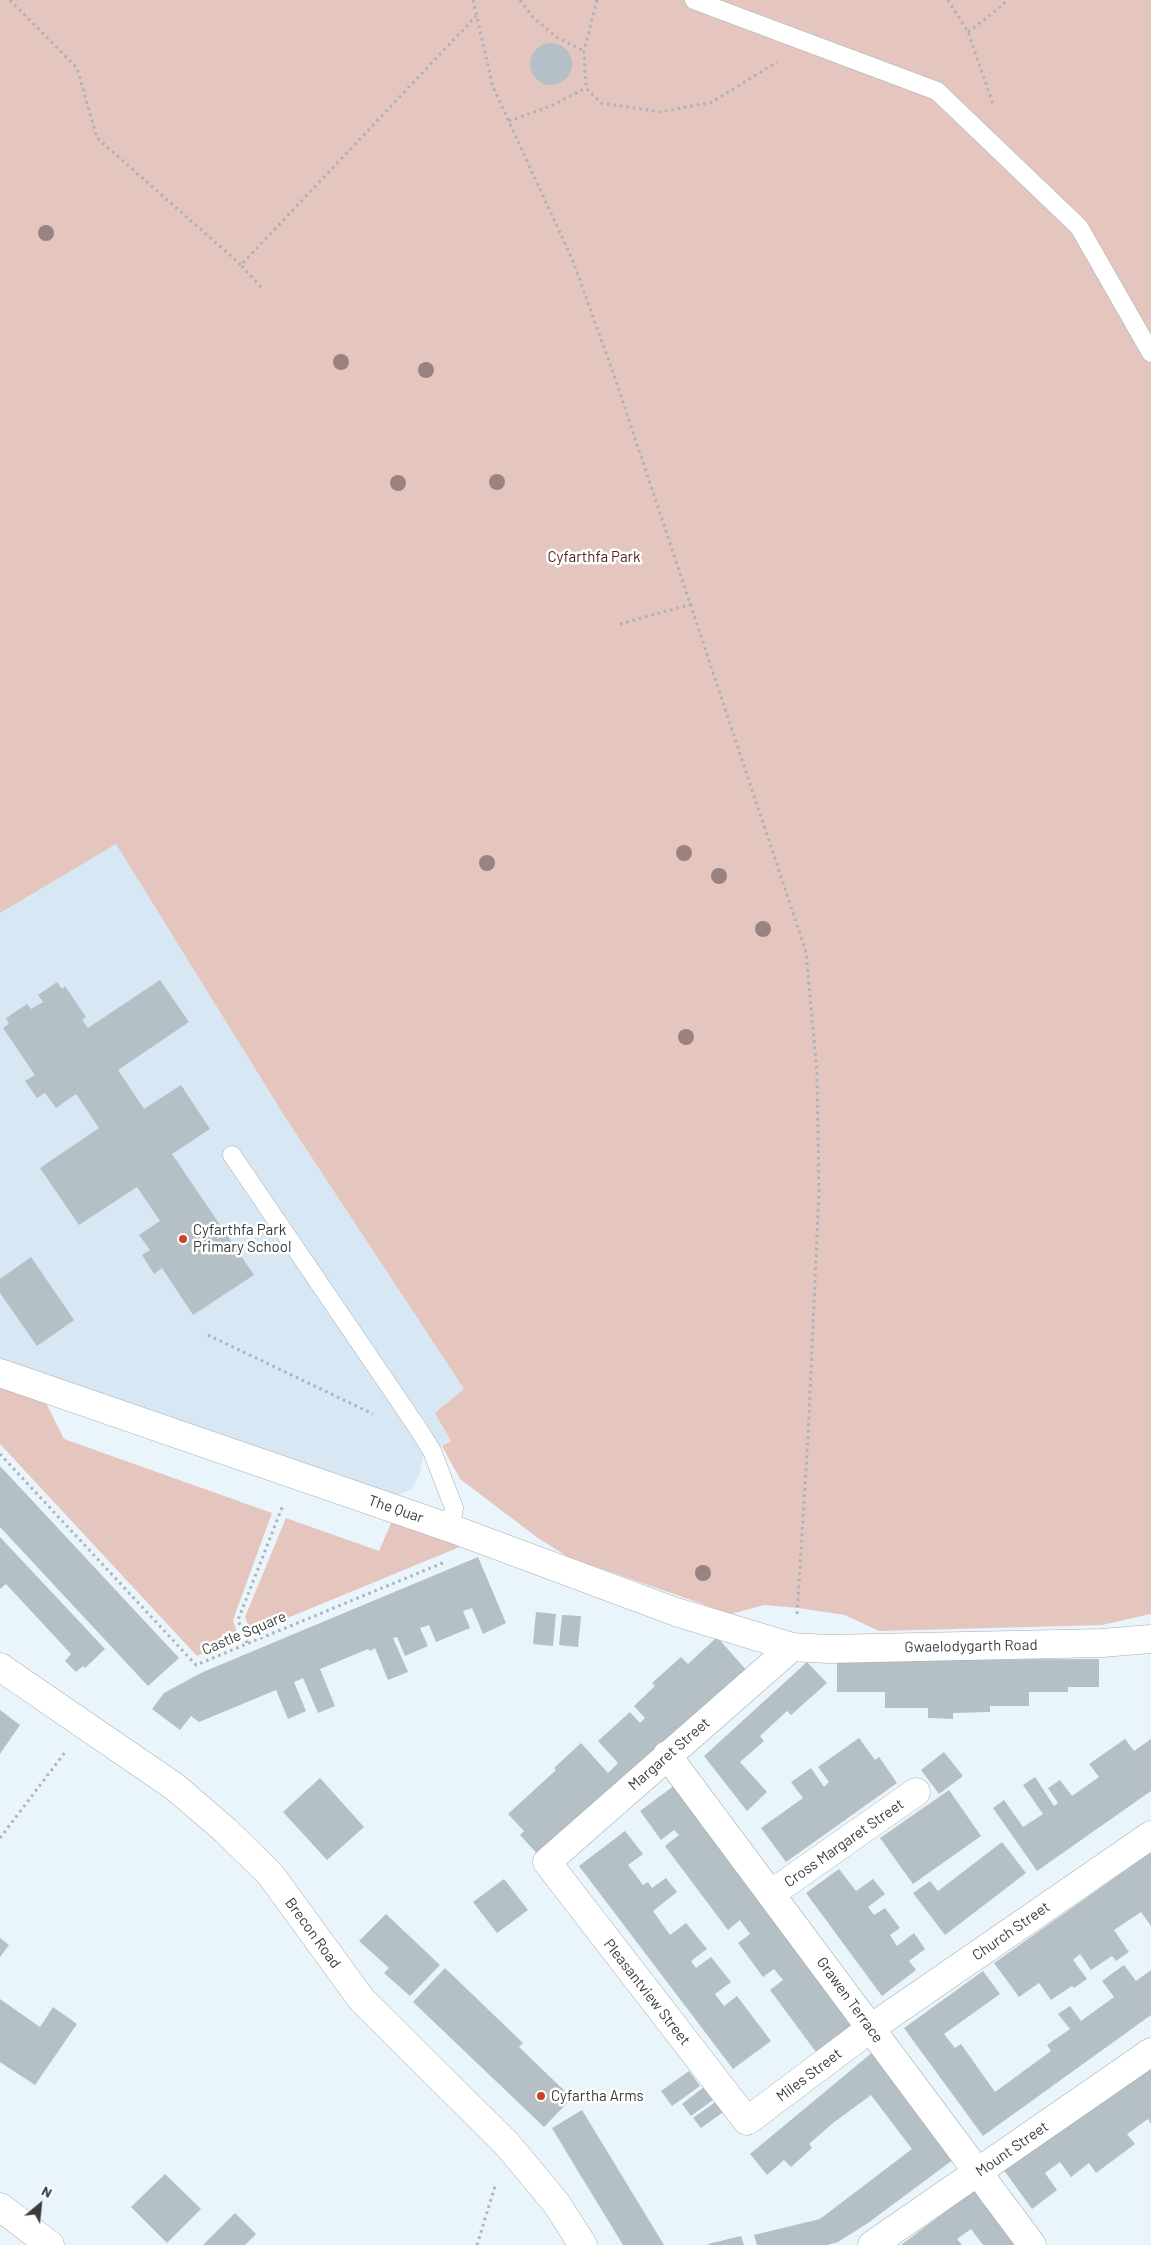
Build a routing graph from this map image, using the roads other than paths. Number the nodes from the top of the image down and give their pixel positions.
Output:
1 (694, 0) edge
2 (1151, 353) edge
3 (232, 1155) dead end
4 (0, 1372) edge
5 (462, 1532) junction
6 (1151, 1639) edge
7 (792, 1647) junction
8 (0, 1667) edge
9 (667, 1755) junction
10 (916, 1792) dead end
11 (1151, 1835) edge
12 (547, 1862) joint
13 (772, 1893) junction
14 (871, 2028) junction
15 (1151, 2052) edge
16 (747, 2121) joint
17 (978, 2173) junction
18 (0, 2207) edge
19 (50, 2245) edge
20 (583, 2245) edge
21 (872, 2245) edge
22 (1032, 2245) edge

1 - 2 lane
3 - 5 lane
4 - 5 street, The Quar
5 - 7 street, The Quar
6 - 7 street, Gwaelodygarth Road
7 - 9 street, Margaret Street
8 - 20 street, Brecon Road
9 - 12 street, Margaret Street
9 - 13 street, Grawen Terrace
10 - 13 street, Cross Margaret Street
11 - 14 street, Church Street
12 - 16 street, Pleasantview Street
13 - 14 street, Grawen Terrace
14 - 16 street, Miles Street
14 - 17 street, Grawen Terrace
15 - 17 street, Mount Street
17 - 21 street, Mount Street
17 - 22 street, Grawen Terrace
18 - 19 street

